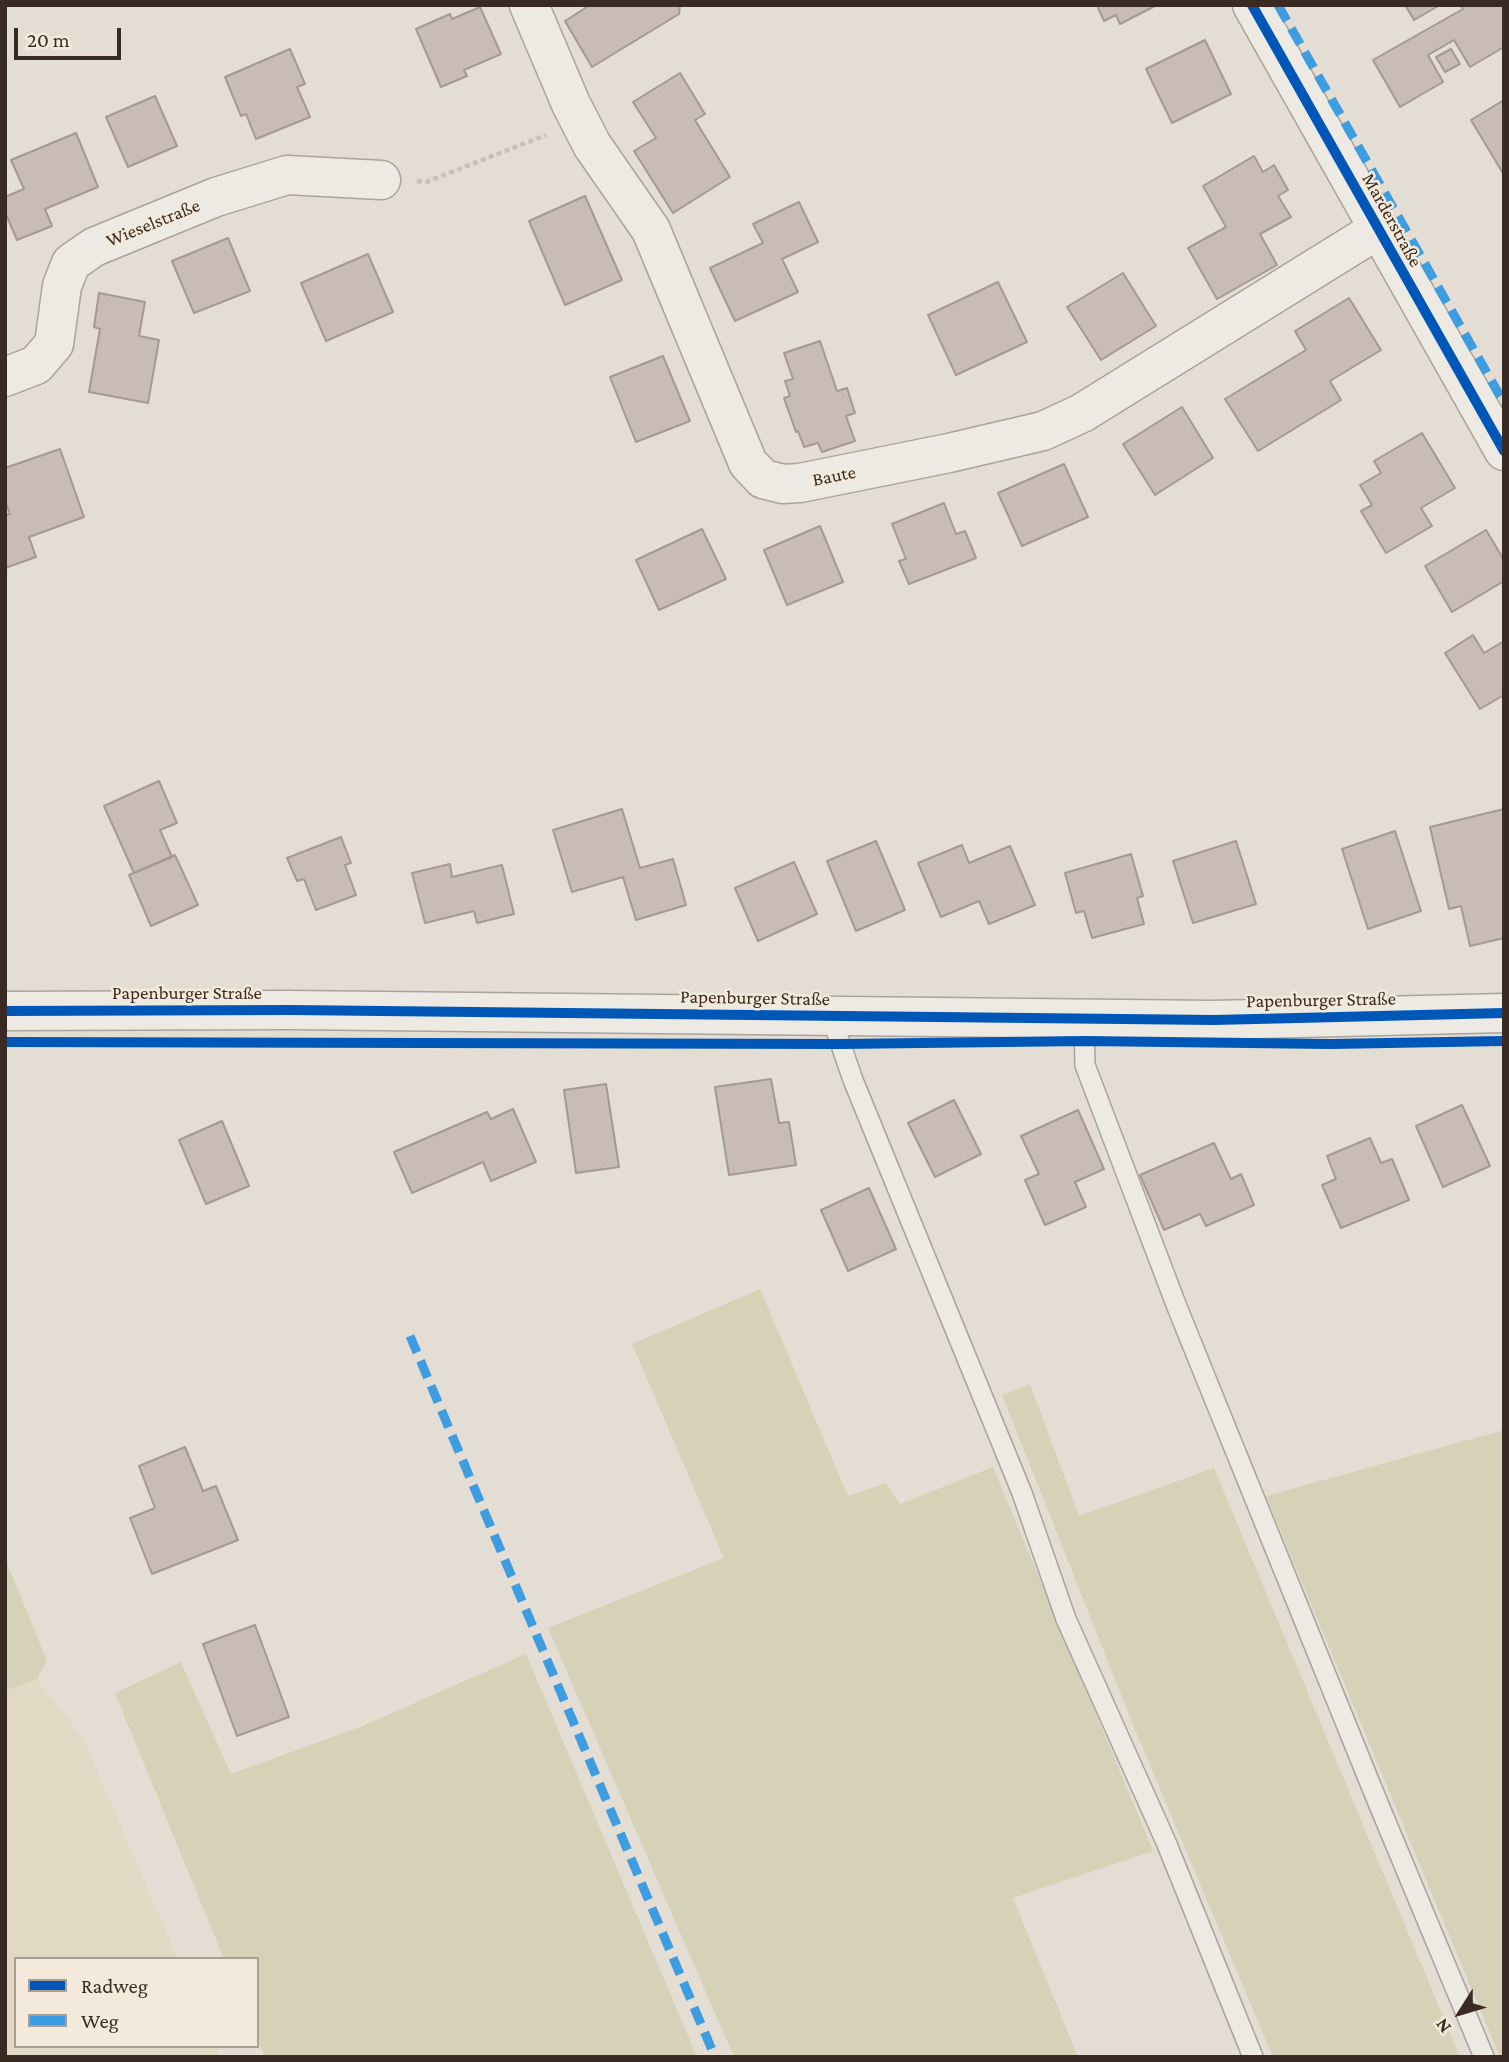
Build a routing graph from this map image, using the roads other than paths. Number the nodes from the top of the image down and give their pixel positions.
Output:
1 (529, 5) edge
2 (1252, 5) edge
3 (380, 180) road end
4 (1377, 230) junction
5 (5, 377) edge
6 (1504, 451) edge
7 (5, 1011) edge
8 (1504, 1013) edge
9 (831, 1016) junction
10 (1084, 1017) junction
11 (1253, 2057) edge
12 (1484, 2057) edge

1 - 4 street, Baute
2 - 4 street, Marderstraße
3 - 5 street, Wieselstraße
4 - 6 street, Marderstraße
7 - 9 street, Papenburger Straße
8 - 10 street, Papenburger Straße
9 - 10 street, Papenburger Straße
9 - 11 lane
10 - 12 lane

